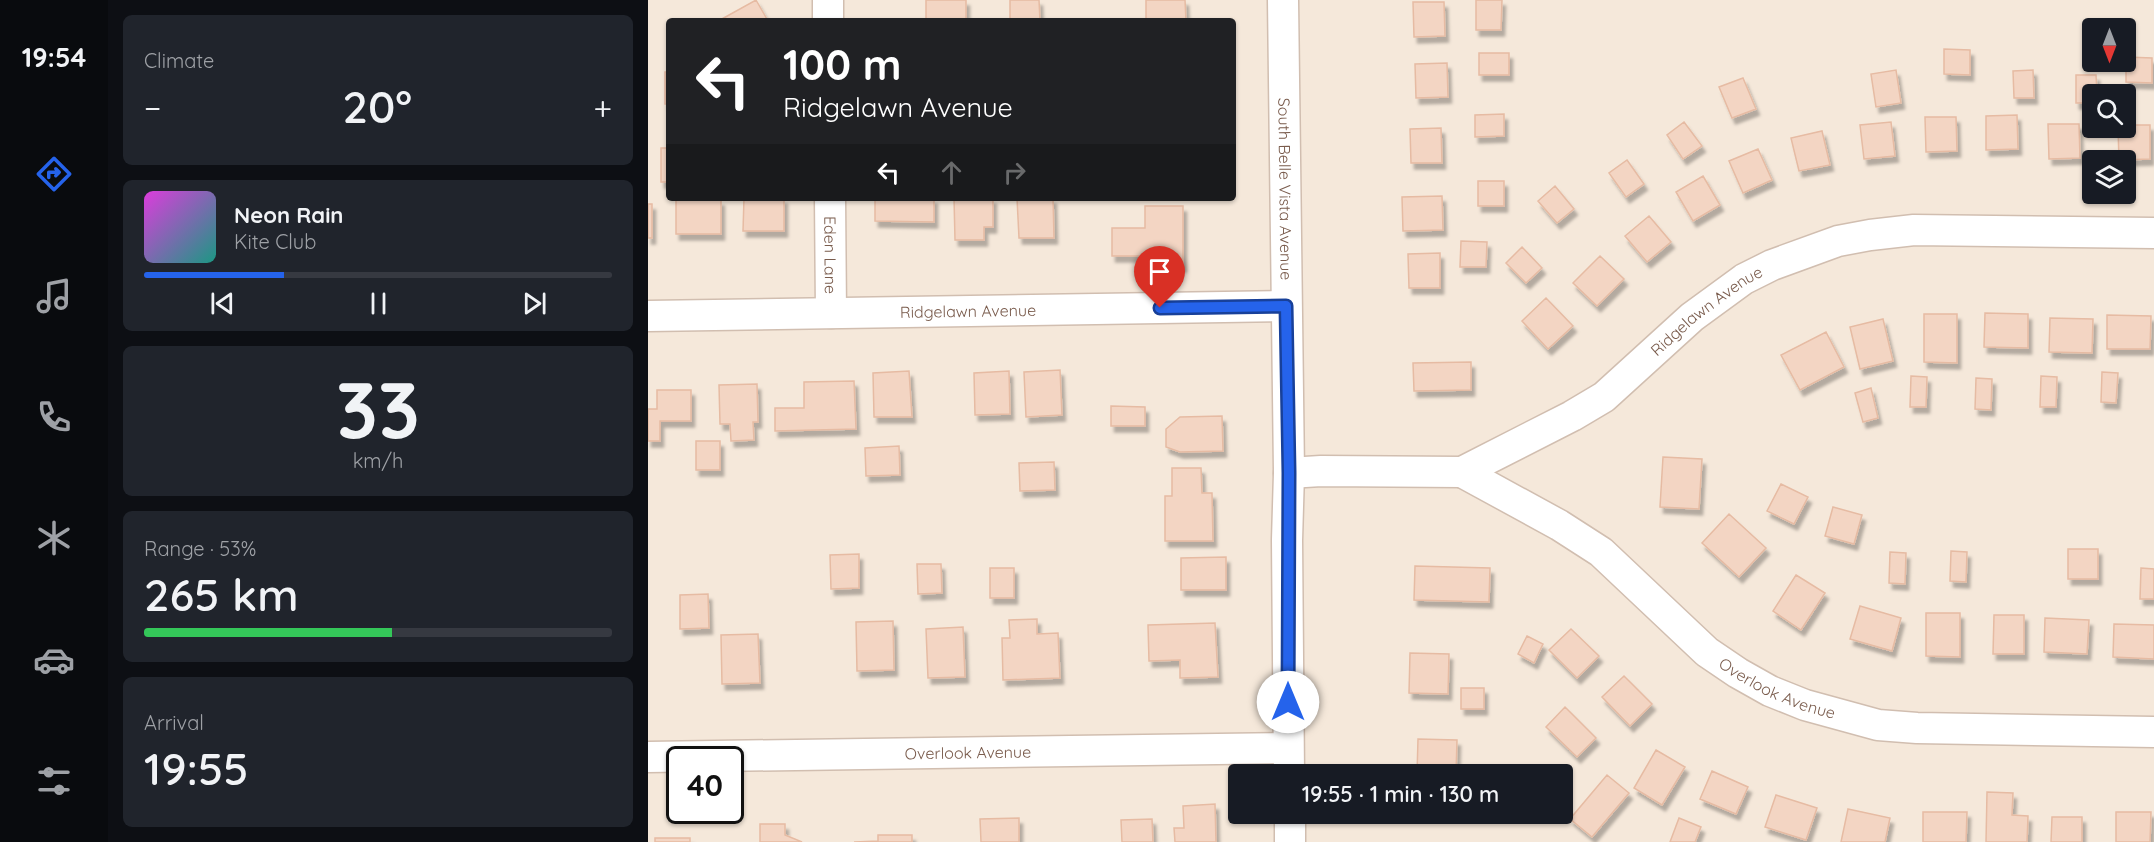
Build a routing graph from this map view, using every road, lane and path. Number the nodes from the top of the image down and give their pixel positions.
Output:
1 (828, 0) edge
2 (1283, 0) edge
3 (828, 18) edge
4 (830, 201) edge
5 (2154, 233) edge
6 (1286, 306) junction
7 (831, 313) junction
8 (648, 316) edge
9 (1462, 472) junction
10 (1289, 473) junction
11 (2154, 732) edge
12 (648, 757) edge
13 (1288, 761) edge
14 (1290, 824) edge
15 (1290, 842) edge

1 - 3 street
2 - 6 street, South Belle Vista Avenue
4 - 7 street, Eden Lane
5 - 9 street, Ridgelawn Avenue
6 - 7 street, Ridgelawn Avenue
6 - 10 street, South Belle Vista Avenue
7 - 8 street, Ridgelawn Avenue
9 - 10 street, Ridgelawn Avenue
9 - 11 street, Overlook Avenue
10 - 13 street, South Belle Vista Avenue
12 - 13 street, Overlook Avenue
14 - 15 street

